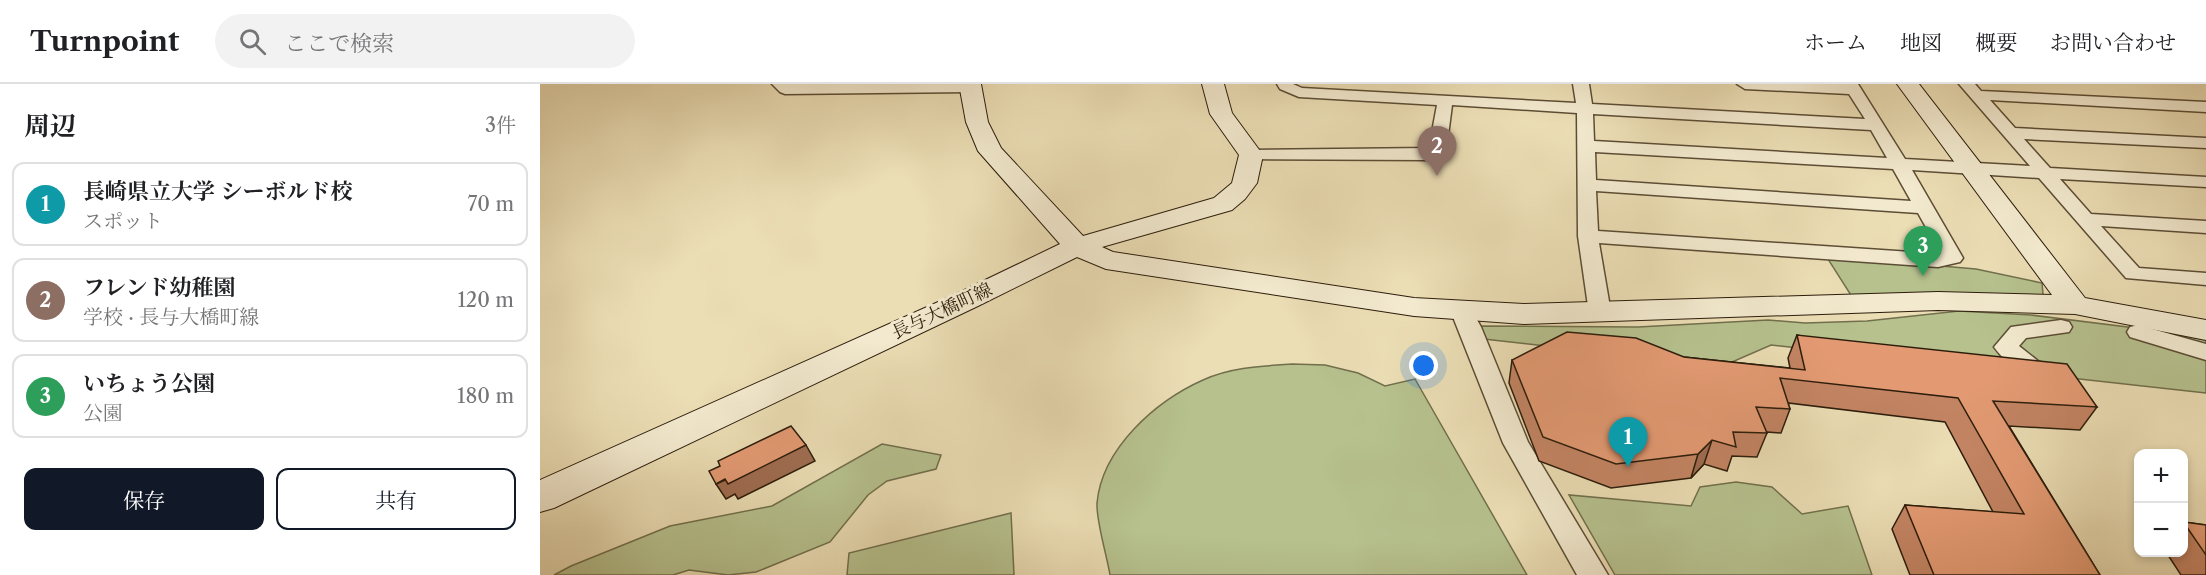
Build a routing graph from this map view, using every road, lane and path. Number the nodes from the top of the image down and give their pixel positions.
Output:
1 (780, 84) edge
2 (1213, 84) edge
3 (1286, 84) edge
4 (1581, 84) edge
5 (1745, 84) edge
6 (1908, 84) edge
7 (970, 85) edge
8 (850, 86) edge
9 (1851, 87) edge
10 (1971, 90) edge
11 (1445, 101) junction
12 (2206, 107) edge
13 (1585, 110) junction
14 (1877, 125) junction
15 (2009, 133) junction
16 (2206, 143) edge
17 (1585, 146) junction
18 (1251, 155) junction
19 (1899, 164) junction
20 (1972, 168) junction
21 (2044, 173) junction
22 (2206, 182) edge
23 (1586, 185) junction
24 (1926, 208) junction
25 (2085, 219) junction
26 (2206, 227) edge
27 (1588, 236) junction
28 (1077, 246) junction
29 (2206, 279) edge
30 (1462, 312) junction
31 (1600, 313) junction
32 (2068, 316) junction
33 (2206, 330) edge
34 (2139, 332) dead end
35 (2206, 352) edge
36 (2067, 383) edge
37 (540, 497) edge
38 (1593, 575) edge

1 - 8 street
2 - 18 street
3 - 11 street
4 - 13 street
5 - 9 street
6 - 20 street
7 - 8 street
7 - 28 street
9 - 14 street
10 - 12 street
10 - 15 street
11 - 13 street
11 - 18 street
13 - 14 street
13 - 17 street
14 - 19 street
15 - 16 street
15 - 21 street
17 - 19 street
17 - 23 street
18 - 28 street, 長与大橋町線
19 - 20 street
19 - 24 street
20 - 21 street
20 - 32 street
21 - 22 street
21 - 25 street
23 - 24 street
23 - 27 street
24 - 27 street
25 - 26 street
25 - 29 street
27 - 31 street
28 - 30 street
28 - 37 street, 長与大橋町線
30 - 31 street
30 - 38 street
31 - 32 street
32 - 33 street
32 - 36 street
34 - 35 street

